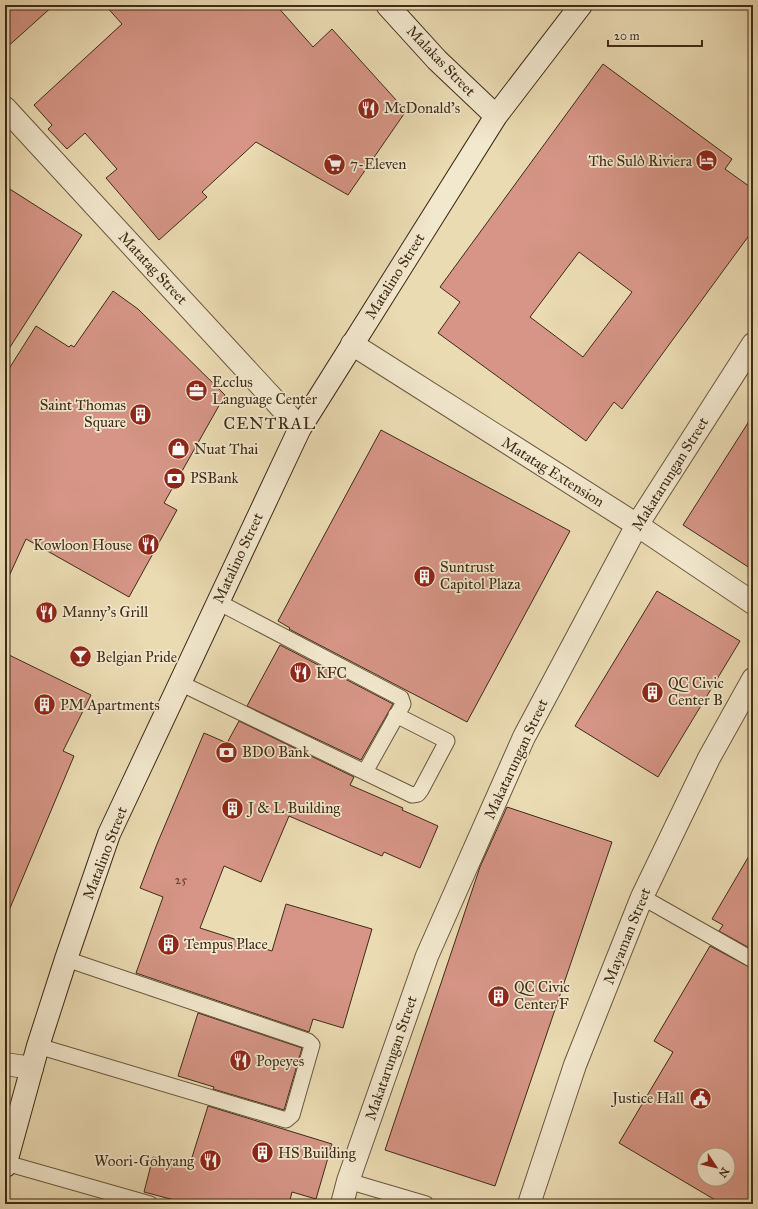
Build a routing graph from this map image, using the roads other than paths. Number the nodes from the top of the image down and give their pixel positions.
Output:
1 (387, 5) edge
2 (581, 5) edge
3 (5, 108) edge
4 (496, 116) junction
5 (352, 344) junction
6 (753, 344) edge
7 (300, 428) junction
8 (637, 526) junction
9 (218, 602) junction
10 (753, 603) edge
11 (753, 680) edge
12 (180, 683) junction
13 (396, 715) junction
14 (365, 772) junction
15 (642, 897) junction
16 (66, 959) junction
17 (753, 960) edge
18 (38, 1046) junction
19 (5, 1064) edge
20 (32, 1068) junction
21 (5, 1164) edge
22 (348, 1181) junction
23 (150, 1204) edge
24 (342, 1204) edge
25 (426, 1204) edge
26 (529, 1204) edge

1 - 4 street, Malakas Street
2 - 4 street, Matalino Street
3 - 7 street, Matatag Street
4 - 5 street, Matalino Street
5 - 7 street, Matalino Street
5 - 8 street, Matatag Extension
6 - 8 street, Makatarungan Street
7 - 9 street, Matalino Street
8 - 10 street, Matatag Extension
8 - 22 street, Makatarungan Street
9 - 12 street, Matalino Street
9 - 13 lane
11 - 15 street, Mayaman Street
12 - 14 lane
12 - 16 street, Matalino Street
13 - 14 lane
13 - 14 lane
15 - 17 lane
15 - 26 street, Mayaman Street
16 - 18 street, Matalino Street
16 - 18 lane
18 - 20 street, Matalino Street
19 - 20 street
20 - 21 street, Matalino Street
21 - 23 lane
22 - 24 street, Makatarungan Street
22 - 25 lane

